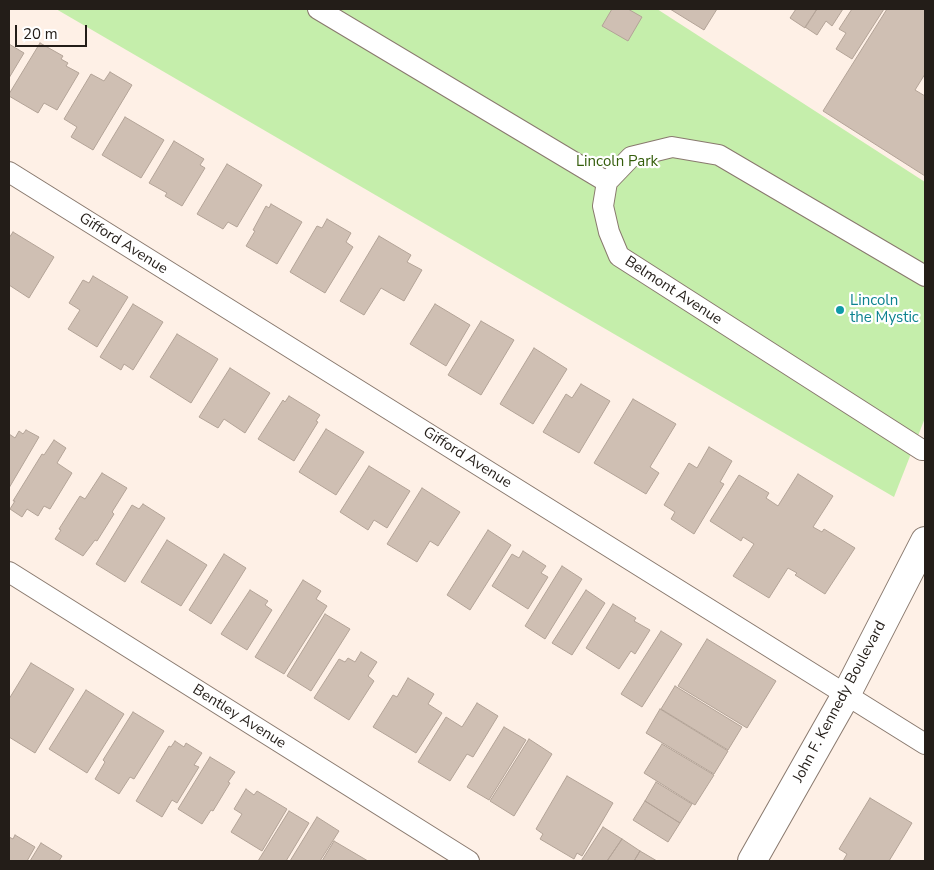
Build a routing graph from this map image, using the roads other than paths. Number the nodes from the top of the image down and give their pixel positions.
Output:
1 (318, 9) edge
2 (9, 172) edge
3 (607, 182) junction
4 (925, 276) edge
5 (925, 450) edge
6 (925, 542) edge
7 (9, 572) edge
8 (846, 694) junction
9 (925, 744) edge
10 (469, 861) edge
11 (752, 861) edge

1 - 3 street
2 - 8 street, Gifford Avenue
3 - 4 street
3 - 5 street, Belmont Avenue
6 - 8 main road, John F. Kennedy Boulevard
7 - 10 street, Bentley Avenue
8 - 9 street, Gifford Avenue
8 - 11 main road, John F. Kennedy Boulevard

